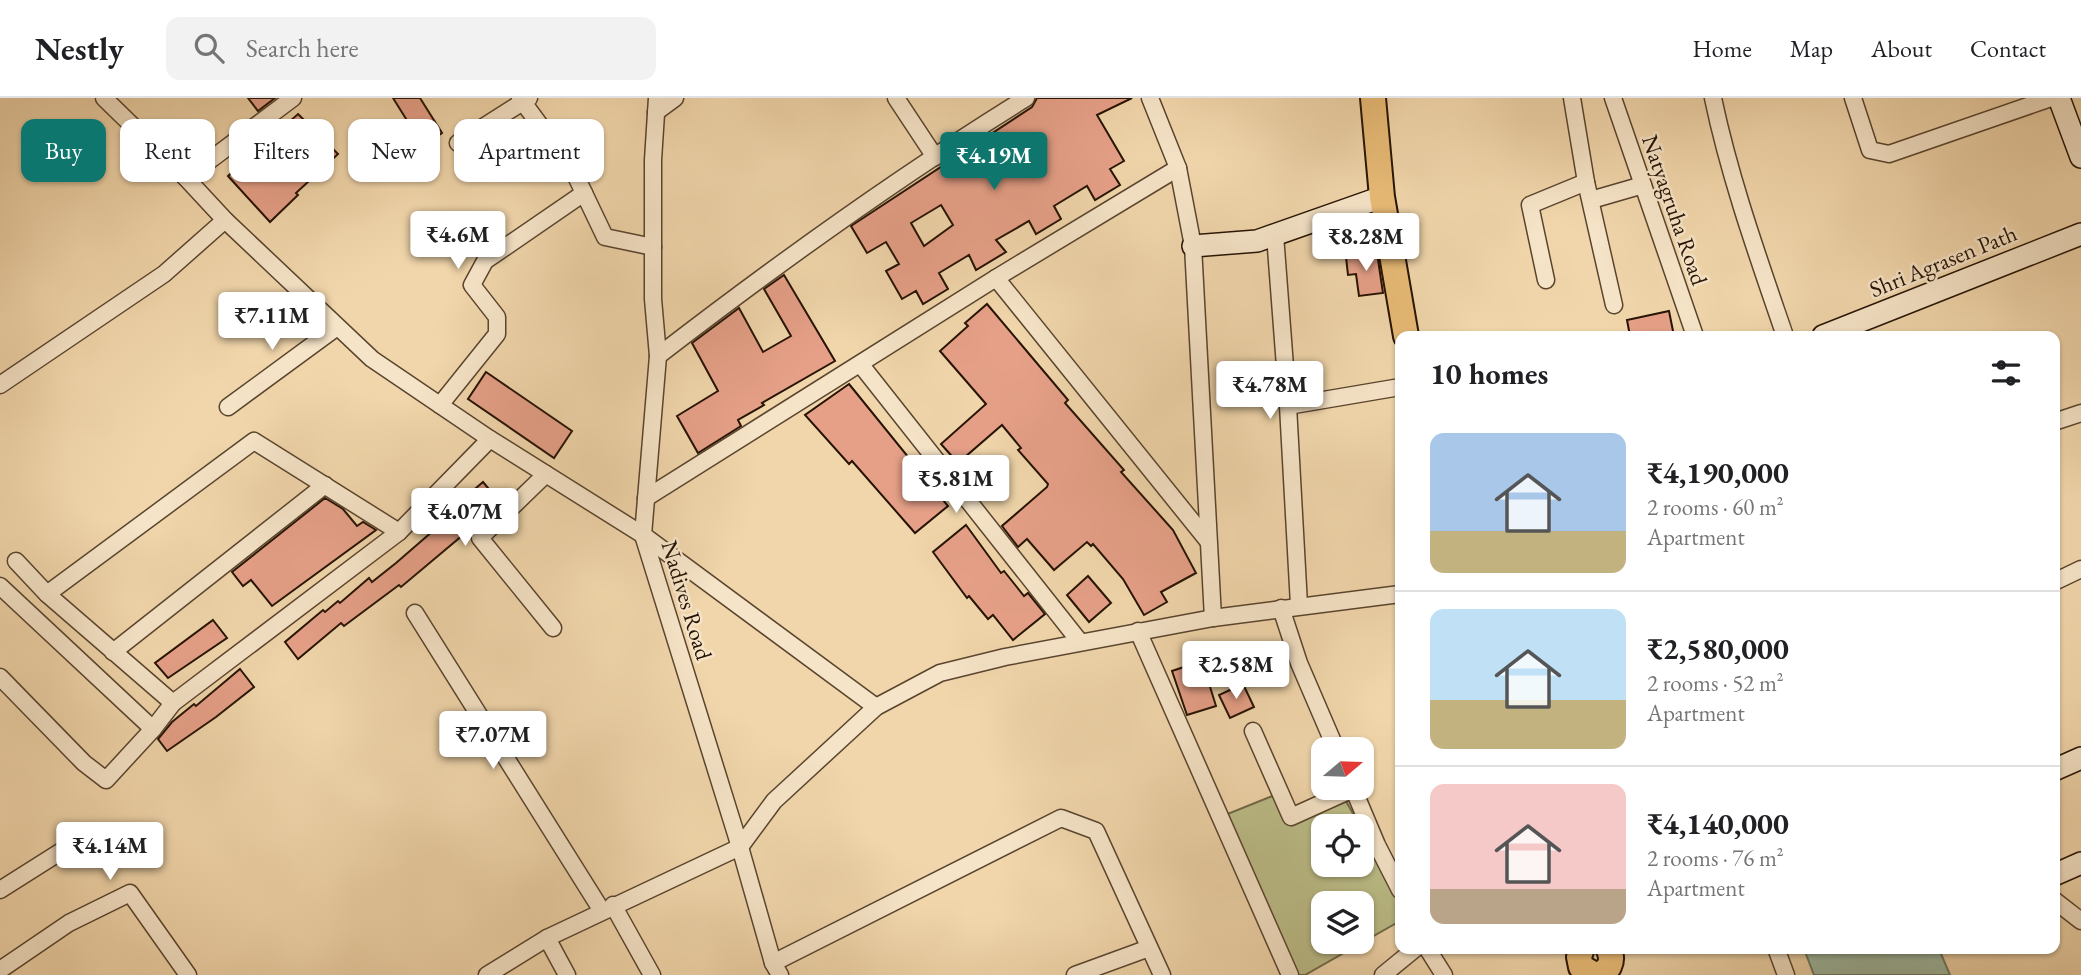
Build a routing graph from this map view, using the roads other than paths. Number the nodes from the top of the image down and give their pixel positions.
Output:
1 (128, 98) edge
2 (293, 98) edge
3 (675, 98) edge
4 (896, 98) edge
5 (1026, 98) edge
6 (1150, 98) edge
7 (1373, 98) edge
8 (1572, 98) edge
9 (1613, 98) edge
10 (1713, 98) edge
11 (1853, 98) edge
12 (2051, 98) edge
13 (2059, 98) edge
14 (524, 99) edge
15 (109, 103) edge
16 (656, 105) edge
17 (125, 119) edge
18 (494, 119) edge
19 (215, 156) edge
20 (935, 157) junction
21 (2081, 157) edge
22 (1178, 168) junction
23 (190, 182) edge
24 (1586, 182) junction
25 (1643, 185) junction
26 (584, 193) junction
27 (1382, 197) junction
28 (1591, 200) junction
29 (225, 220) junction
30 (2081, 234) edge
31 (1275, 235) junction
32 (1193, 246) junction
33 (653, 247) junction
34 (996, 278) junction
35 (1546, 280) dead end
36 (1614, 305) dead end
37 (337, 327) junction
38 (1405, 331) edge
39 (1693, 331) edge
40 (1783, 331) edge
41 (1836, 331) edge
42 (658, 356) junction
43 (861, 365) junction
44 (0, 385) edge
45 (1395, 388) edge
46 (440, 405) junction
47 (1288, 405) junction
48 (228, 407) dead end
49 (2081, 413) edge
50 (2060, 420) edge
51 (490, 439) junction
52 (546, 474) junction
53 (325, 485) junction
54 (646, 498) junction
55 (399, 532) junction
56 (643, 535) junction
57 (1208, 541) junction
58 (16, 561) dead end
59 (2081, 569) edge
60 (2060, 579) edge
61 (0, 586) edge
62 (47, 594) junction
63 (1395, 595) edge
64 (1299, 606) junction
65 (1281, 608) junction
66 (415, 612) dead end
67 (1213, 618) junction
68 (553, 628) dead end
69 (1138, 631) junction
70 (1080, 642) junction
71 (113, 652) junction
72 (0, 677) edge
73 (173, 703) junction
74 (876, 707) junction
75 (153, 729) junction
76 (1253, 731) dead end
77 (1331, 737) edge
78 (2081, 758) edge
79 (2060, 767) edge
80 (1327, 800) edge
81 (1358, 800) edge
82 (79, 840) dead end
83 (740, 847) junction
84 (2081, 863) edge
85 (2060, 872) edge
86 (1395, 880) edge
87 (0, 890) edge
88 (2060, 905) edge
89 (608, 908) junction
90 (2081, 921) edge
91 (547, 938) junction
92 (1149, 948) junction
93 (1409, 954) edge
94 (1431, 954) edge
95 (1778, 954) edge
96 (1608, 959) edge
97 (1576, 962) edge
98 (777, 969) edge
99 (0, 970) edge
100 (188, 975) edge
101 (487, 975) edge
102 (567, 975) edge
103 (652, 975) edge
104 (1075, 975) edge
105 (1162, 975) edge
106 (1290, 975) edge
107 (1383, 975) edge
108 (1444, 975) edge
109 (1786, 975) edge

1 - 15 street
2 - 19 street
3 - 16 street
4 - 20 street
5 - 20 street
6 - 22 street
7 - 27 main road
8 - 24 street
9 - 25 street, Natyagruha Road
10 - 40 street
11 - 12 street
13 - 21 street
14 - 18 street
14 - 26 street
15 - 17 street
16 - 33 street, Nadives Road
20 - 42 street
22 - 32 street
22 - 34 street
23 - 29 street
24 - 28 street
24 - 35 street
25 - 28 street
25 - 39 street, Natyagruha Road
26 - 33 street
26 - 46 street
27 - 31 street
27 - 38 main road
28 - 36 street
29 - 37 street
29 - 44 street
30 - 41 street, Shri Agrasen Path
31 - 32 street
31 - 47 street
32 - 57 street
33 - 42 street, Nadives Road
34 - 43 street
34 - 57 street
37 - 46 street
37 - 48 street
42 - 54 street, Nadives Road
43 - 54 street
43 - 70 street
45 - 47 street
46 - 51 street
47 - 64 street
49 - 50 street
51 - 52 street
51 - 55 street
52 - 56 street
52 - 68 street
53 - 55 street
53 - 62 street
53 - 71 street
54 - 56 street, Nadives Road
55 - 73 street
56 - 74 street
56 - 83 street, Nadives Road
57 - 67 street
58 - 62 street
59 - 60 street
61 - 75 street
62 - 71 street
63 - 64 street
64 - 65 street
65 - 67 street
65 - 77 street
66 - 89 street
67 - 69 street
69 - 70 street
69 - 106 street
70 - 74 street
71 - 73 street
72 - 75 street
73 - 75 street
74 - 83 street
76 - 80 street
78 - 79 street
81 - 86 street
82 - 87 street
83 - 89 street
83 - 98 street, Nadives Road
84 - 85 street
88 - 90 street
89 - 91 street
89 - 103 street
91 - 101 street
91 - 102 street
92 - 98 street
92 - 104 street
92 - 105 street
93 - 107 street
94 - 108 street
95 - 109 street
96 - 97 main road
99 - 100 street

